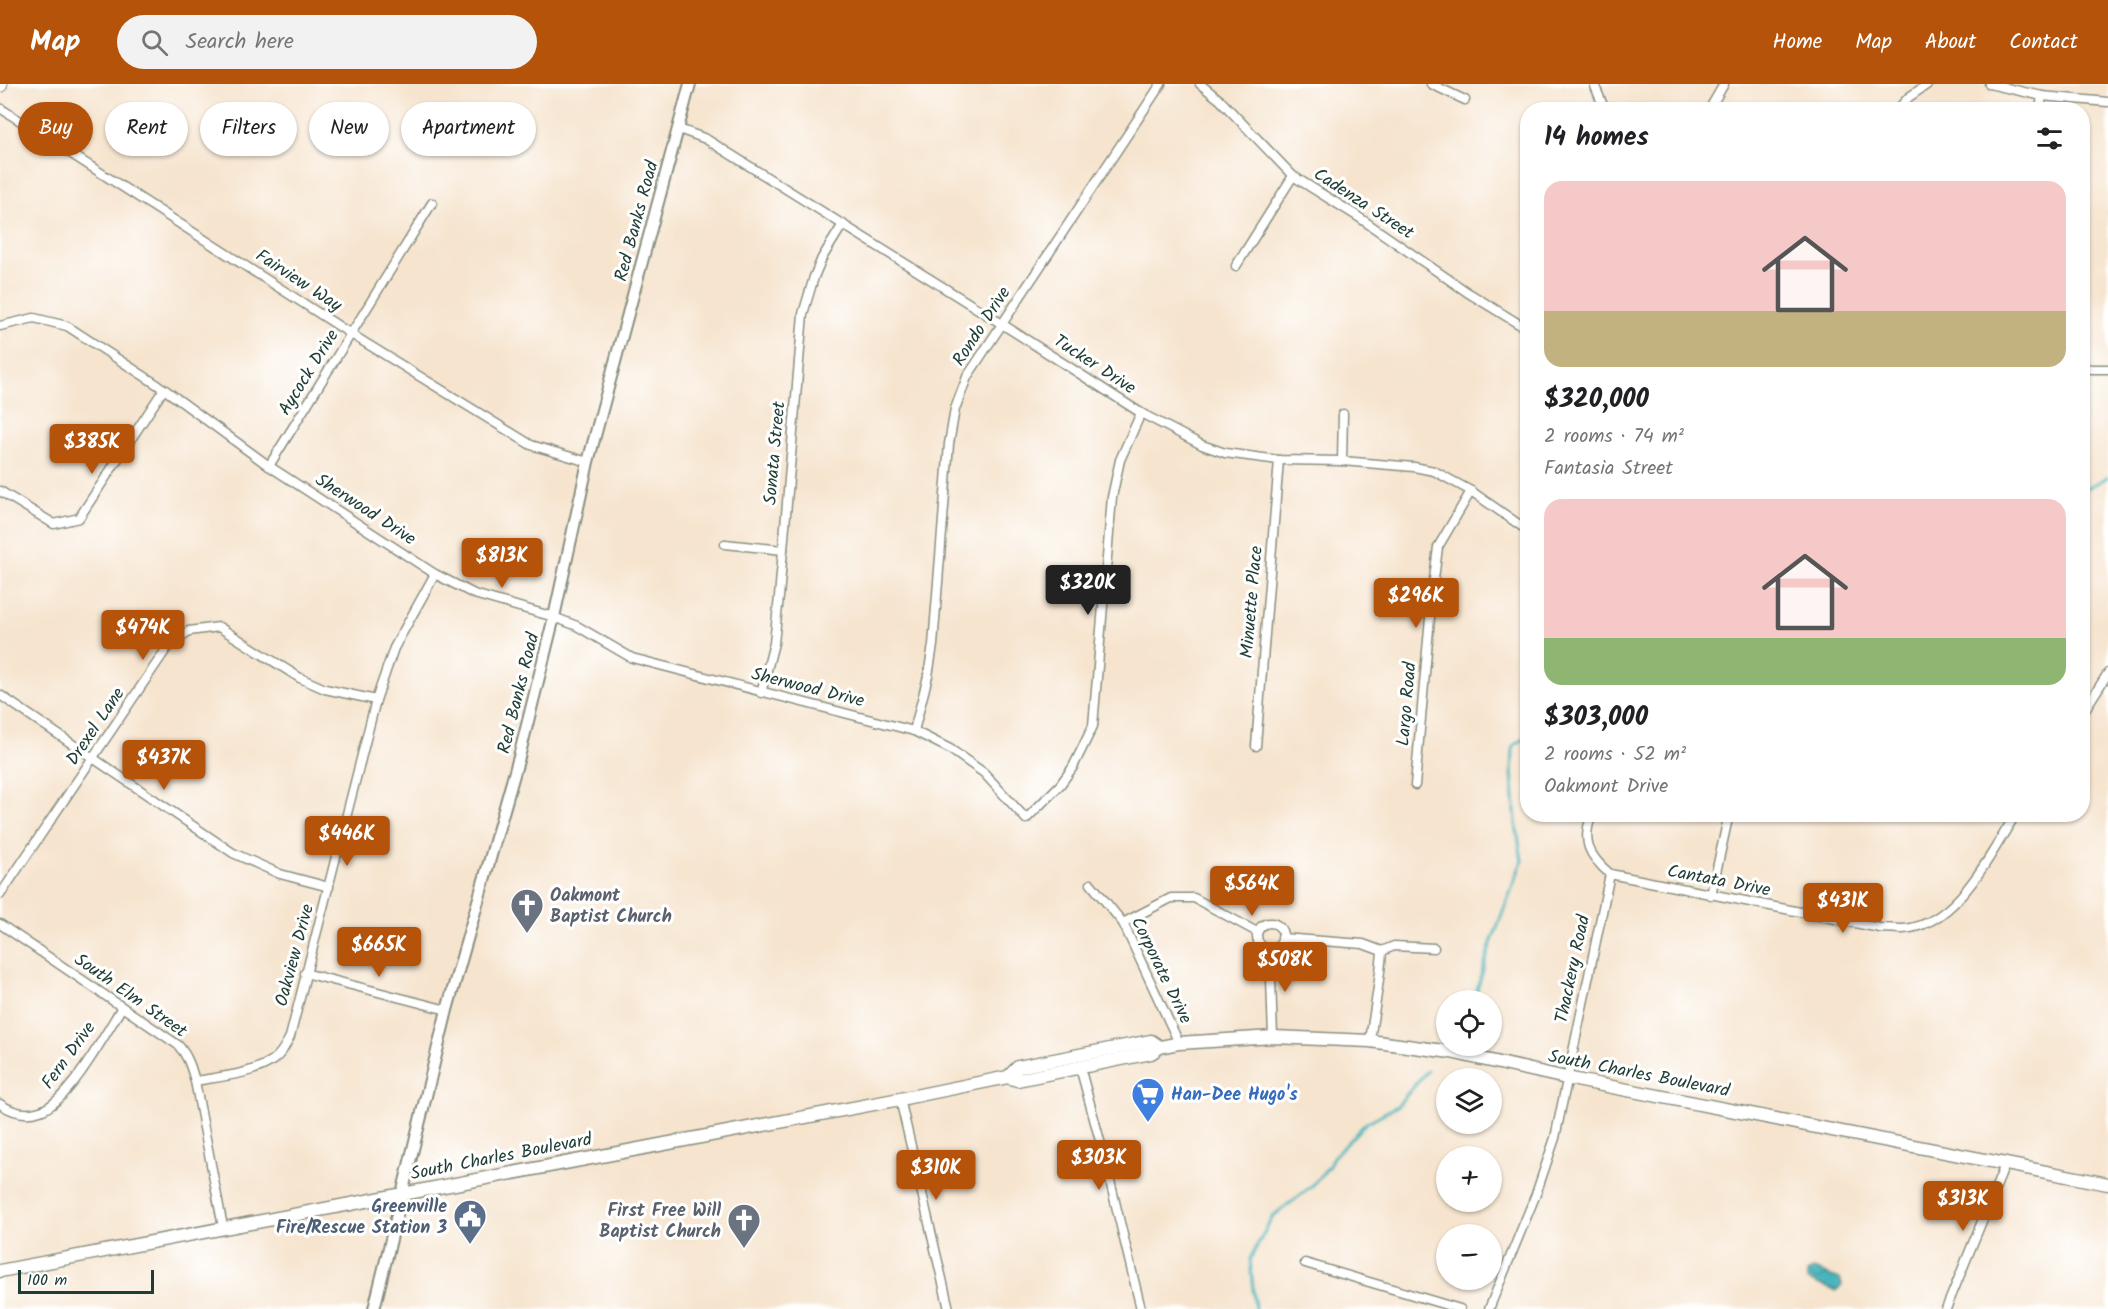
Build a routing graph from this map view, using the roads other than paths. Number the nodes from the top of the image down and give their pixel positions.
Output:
1 (690, 84) edge
2 (1161, 84) edge
3 (1200, 84) edge
4 (1431, 84) edge
5 (1594, 84) edge
6 (1724, 84) edge
7 (1928, 84) edge
8 (1989, 84) edge
9 (2042, 96) junction
10 (1465, 100) dead end
11 (1602, 102) edge
12 (1714, 102) edge
13 (1904, 102) edge
14 (2041, 102) edge
15 (2108, 102) edge
16 (0, 108) edge
17 (679, 129) junction
18 (1293, 176) junction
19 (432, 203) dead end
20 (843, 224) junction
21 (1236, 266) dead end
22 (1002, 324) junction
23 (1520, 325) edge
24 (0, 326) edge
25 (351, 334) junction
26 (2090, 369) edge
27 (2108, 369) edge
28 (164, 389) junction
29 (1141, 413) junction
30 (1343, 414) dead end
31 (1279, 460) junction
32 (1342, 461) junction
33 (588, 462) junction
34 (269, 466) junction
35 (0, 491) edge
36 (1471, 491) junction
37 (1520, 525) edge
38 (725, 544) dead end
39 (783, 550) junction
40 (435, 574) junction
41 (554, 617) junction
42 (2108, 673) edge
43 (761, 693) junction
44 (0, 695) edge
45 (2090, 699) edge
46 (376, 700) junction
47 (914, 731) junction
48 (1256, 746) dead end
49 (93, 758) junction
50 (1415, 785) dead end
51 (1589, 822) edge
52 (1727, 822) edge
53 (2011, 822) edge
54 (1610, 874) junction
55 (1091, 884) dead end
56 (328, 887) junction
57 (0, 895) edge
58 (1711, 895) junction
59 (1123, 923) junction
60 (0, 924) edge
61 (1257, 932) junction
62 (1282, 938) junction
63 (1434, 948) dead end
64 (1270, 949) junction
65 (1382, 951) junction
66 (305, 973) junction
67 (122, 1007) junction
68 (447, 1010) junction
69 (1273, 1037) junction
70 (1370, 1041) junction
71 (1144, 1042) junction
72 (1179, 1043) junction
73 (1160, 1047) junction
74 (1059, 1058) junction
75 (1080, 1067) junction
76 (1008, 1077) junction
77 (1566, 1078) junction
78 (1023, 1079) junction
79 (195, 1081) junction
80 (900, 1098) junction
81 (0, 1104) edge
82 (2005, 1165) junction
83 (2108, 1184) edge
84 (403, 1193) junction
85 (223, 1227) junction
86 (1305, 1263) dead end
87 (0, 1271) edge
88 (374, 1309) edge
89 (949, 1309) edge
90 (1141, 1309) edge
91 (1460, 1309) edge
92 (1489, 1309) edge
93 (1946, 1309) edge

1 - 17 street, Red Banks Road
2 - 22 street, Rondo Drive
3 - 18 street, Cadenza Street
4 - 10 street
5 - 11 street
6 - 12 street
7 - 13 street
8 - 9 street
9 - 14 street
9 - 15 street
16 - 25 street, Fairview Way
17 - 20 street, Tucker Drive
17 - 33 street, Red Banks Road
18 - 21 street
18 - 23 street, Cadenza Street
19 - 25 street, Aycock Drive
20 - 22 street, Tucker Drive
20 - 39 street, Sonata Street
22 - 29 street, Tucker Drive
22 - 47 street, Rondo Drive
24 - 28 street, Sherwood Drive
25 - 33 street, Fairview Way
25 - 34 street, Aycock Drive
26 - 27 street
28 - 34 street, Sherwood Drive
28 - 35 street
29 - 31 street, Tucker Drive
29 - 47 street, Sherwood Drive
30 - 32 street
31 - 32 street, Tucker Drive
31 - 48 street, Minuette Place
32 - 36 street, Tucker Drive
33 - 41 street, Red Banks Road
34 - 40 street, Sherwood Drive
36 - 37 street, Tucker Drive
36 - 50 street, Largo Road
38 - 39 street
39 - 43 street, Sonata Street
40 - 41 street, Sherwood Drive
40 - 46 street, Oakview Drive
41 - 43 street, Sherwood Drive
41 - 68 street, Red Banks Road
42 - 45 street
43 - 47 street, Sherwood Drive
44 - 49 street
46 - 49 street, Drexel Lane
46 - 56 street, Oakview Drive
49 - 56 street
49 - 57 street, Drexel Lane
51 - 54 street
52 - 58 street
53 - 58 street, Cantata Drive
54 - 58 street, Cantata Drive
54 - 77 street, Thackery Road
55 - 59 street, Corporate Drive
56 - 66 street, Oakview Drive
59 - 61 street
59 - 72 street, Corporate Drive
60 - 67 street, South Elm Street
61 - 62 street
61 - 64 street
62 - 64 street
62 - 65 street
63 - 65 street
64 - 69 street
65 - 70 street
66 - 68 street
66 - 79 street, Oakview Drive
67 - 79 street, South Elm Street
67 - 81 street, Fern Drive
68 - 84 street, Red Banks Road
69 - 70 main road, South Charles Boulevard
69 - 72 main road, South Charles Boulevard
70 - 77 main road, South Charles Boulevard
71 - 73 main road, South Charles Boulevard
71 - 74 main road, South Charles Boulevard
71 - 75 main road
72 - 73 main road, South Charles Boulevard
73 - 75 main road, South Charles Boulevard
74 - 76 main road, South Charles Boulevard
74 - 78 main road
75 - 78 main road, South Charles Boulevard
75 - 90 street
76 - 78 main road, South Charles Boulevard
76 - 80 main road, South Charles Boulevard
77 - 82 main road, South Charles Boulevard
77 - 92 street, Thackery Road
79 - 85 street, South Elm Street
80 - 84 main road, South Charles Boulevard
80 - 89 street
82 - 83 main road, South Charles Boulevard
82 - 93 street
84 - 85 main road, South Charles Boulevard
84 - 88 street, Red Banks Road
85 - 87 main road, South Charles Boulevard
86 - 91 street

